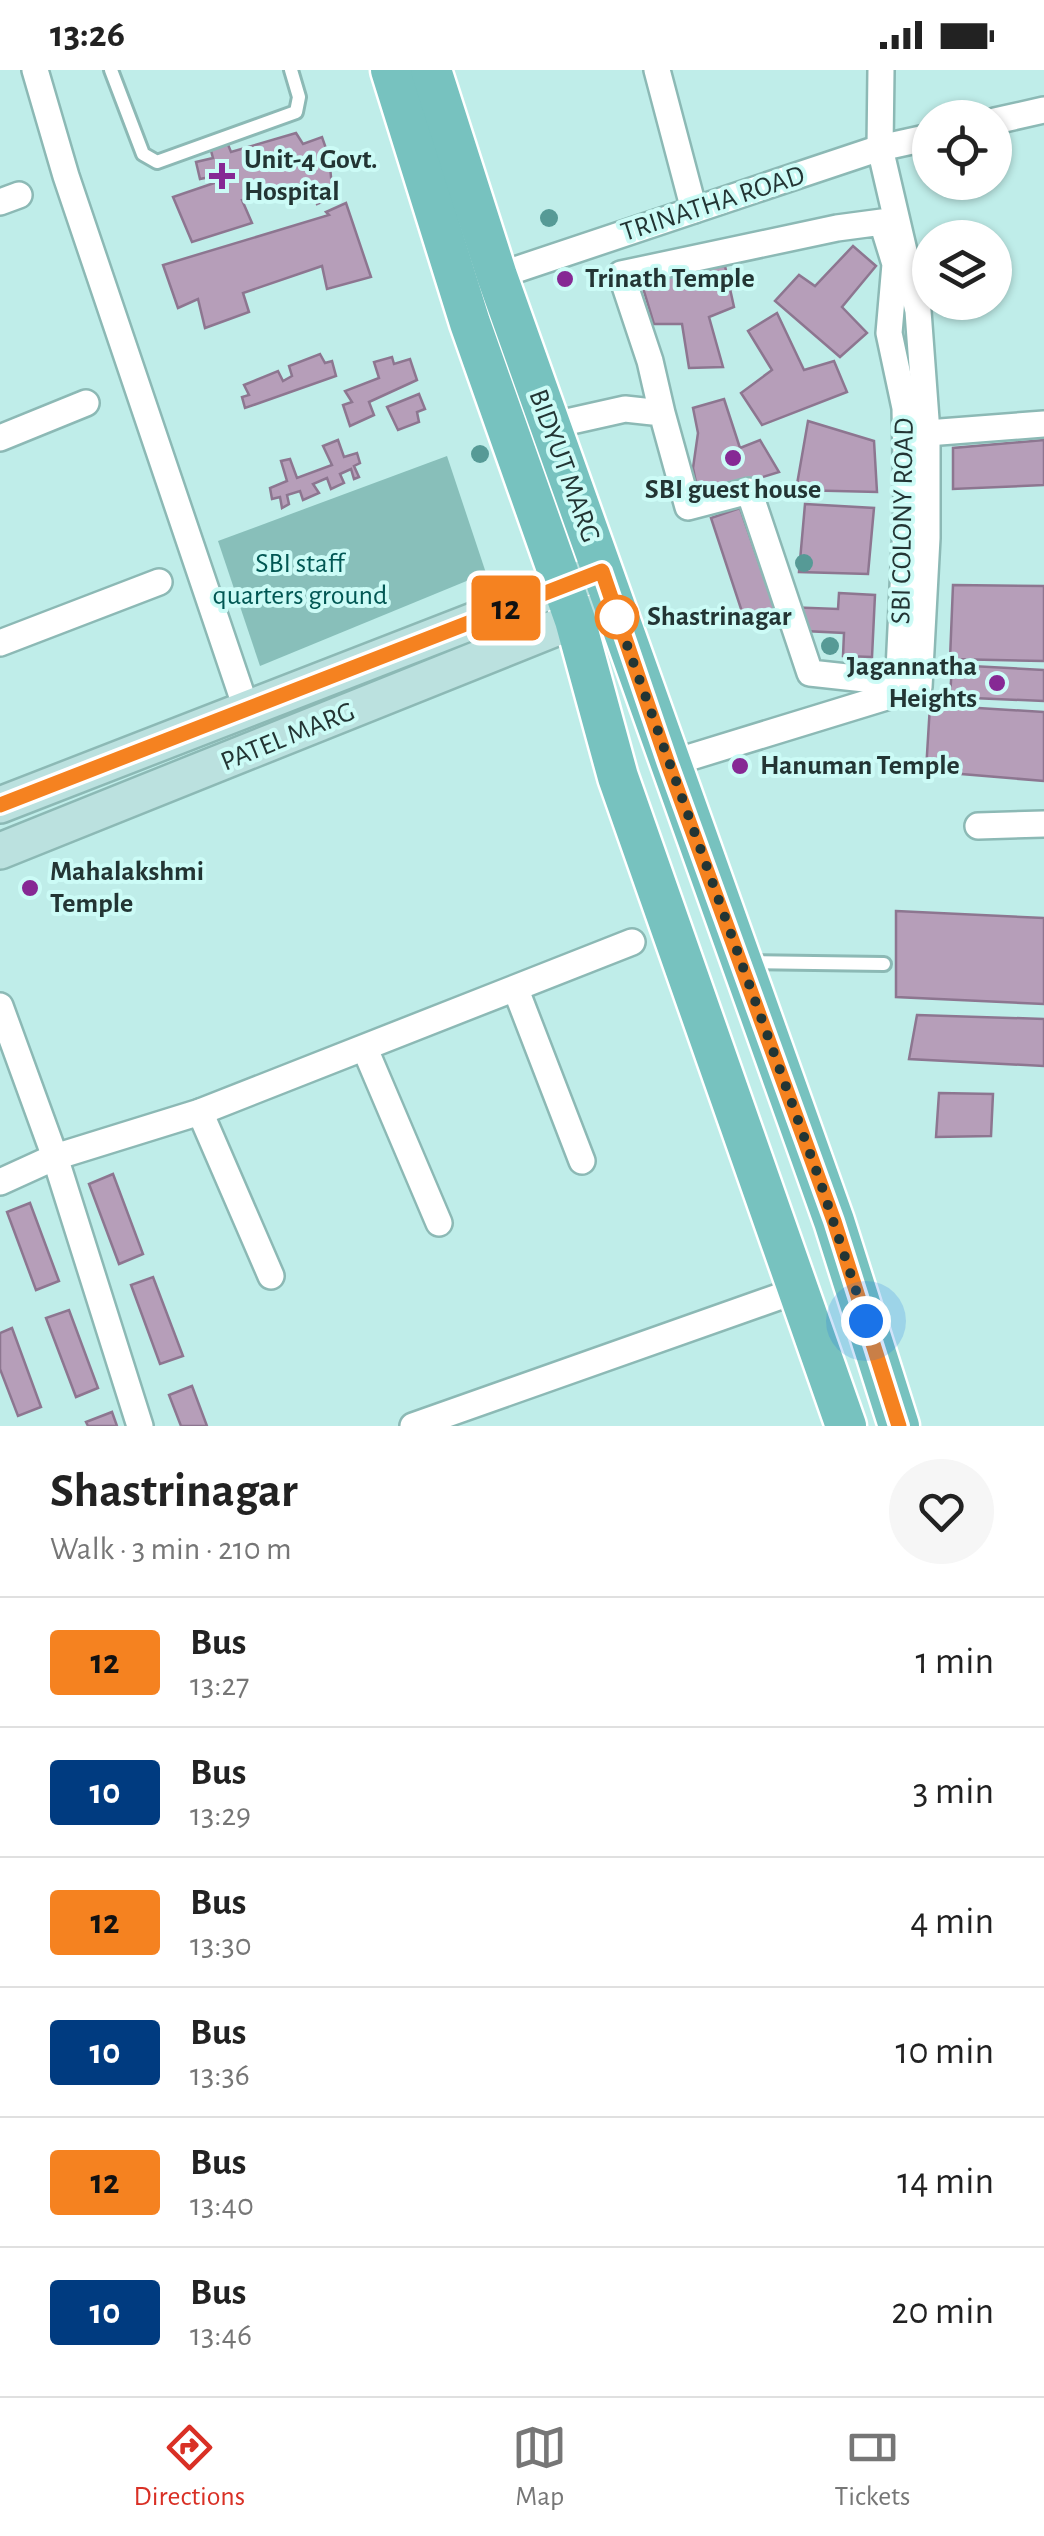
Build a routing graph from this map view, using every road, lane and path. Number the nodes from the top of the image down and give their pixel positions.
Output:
1 (34, 70) edge
2 (111, 70) edge
3 (292, 70) edge
4 (391, 70) edge
5 (431, 70) edge
6 (657, 70) edge
7 (881, 70) edge
8 (1044, 110) edge
9 (1012, 118) edge
10 (912, 140) edge
11 (880, 148) junction
12 (694, 210) junction
13 (496, 276) junction
14 (86, 404) dead end
15 (662, 412) junction
16 (1044, 424) edge
17 (549, 426) junction
18 (927, 433) junction
19 (0, 438) edge
20 (159, 582) dead end
21 (608, 588) junction
22 (568, 603) junction
23 (0, 643) edge
24 (247, 711) junction
25 (668, 764) junction
26 (0, 805) edge
27 (1044, 824) edge
28 (978, 826) dead end
29 (0, 851) edge
30 (632, 942) dead end
31 (743, 962) junction
32 (884, 964) dead end
33 (516, 990) junction
34 (0, 1006) edge
35 (365, 1049) junction
36 (200, 1112) junction
37 (55, 1157) junction
38 (582, 1161) dead end
39 (0, 1182) edge
40 (439, 1223) dead end
41 (271, 1276) dead end
42 (798, 1290) junction
43 (427, 1423) edge
44 (140, 1426) edge
45 (846, 1426) edge
46 (900, 1426) edge

1 - 24 street
2 - 3 lane
4 - 22 main road, BIDYUT MARG
5 - 13 main road, BIDYUT MARG
6 - 12 street
7 - 11 street
8 - 9 street
10 - 11 street, TRINATHA ROAD
11 - 12 street, TRINATHA ROAD
11 - 18 street
12 - 13 street, TRINATHA ROAD
13 - 17 main road, BIDYUT MARG
14 - 19 street
15 - 15 street, SBI COLONY ROAD
15 - 17 street
16 - 18 street
17 - 21 main road, BIDYUT MARG
18 - 25 street
20 - 23 street
21 - 22 street, PATEL MARG
21 - 25 main road, BIDYUT MARG
22 - 24 street, PATEL MARG
22 - 29 street, PATEL MARG
22 - 42 main road, BIDYUT MARG
24 - 26 street, PATEL MARG
25 - 31 main road, BIDYUT MARG
27 - 28 street
30 - 33 street
31 - 32 lane
31 - 46 main road, BIDYUT MARG
33 - 35 street
33 - 38 street
34 - 37 street
35 - 36 street
35 - 40 street
36 - 37 street
36 - 41 street
37 - 39 street
37 - 44 street
42 - 43 street
42 - 45 main road, BIDYUT MARG

